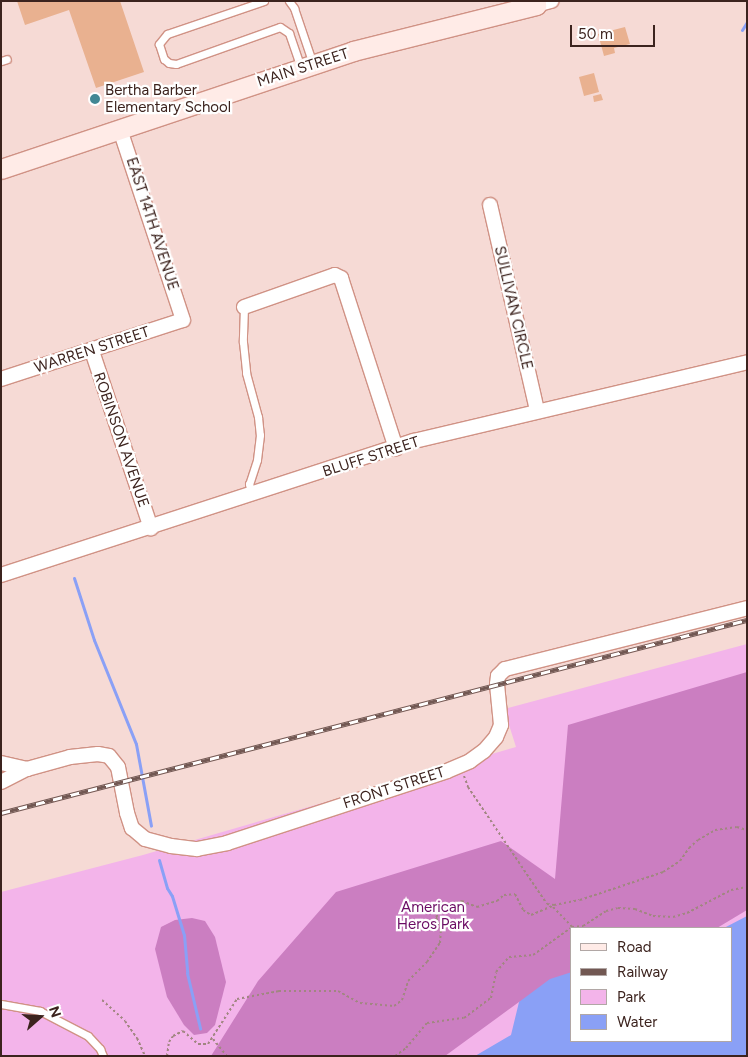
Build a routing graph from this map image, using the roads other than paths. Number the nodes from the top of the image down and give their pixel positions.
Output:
1 (264, 1) edge
2 (289, 1) edge
3 (541, 2) edge
4 (307, 67) junction
5 (120, 128) junction
6 (1, 169) edge
7 (490, 206) dead end
8 (244, 307) joint
9 (183, 320) joint
10 (92, 351) junction
11 (747, 362) edge
12 (1, 379) edge
13 (537, 410) junction
14 (396, 448) junction
15 (252, 496) junction
16 (151, 528) junction
17 (1, 575) edge
18 (747, 608) edge
19 (1, 763) edge
20 (27, 769) junction
21 (1, 782) edge
22 (1, 1004) edge
23 (104, 1056) edge

1 - 4 lane
2 - 4 lane
3 - 4 street, MAIN STREET
4 - 5 street, MAIN STREET
5 - 6 street, MAIN STREET
5 - 9 street, EAST 14TH AVENUE
7 - 13 street, SULLIVAN CIRCLE
8 - 14 street
8 - 15 lane
9 - 10 street, WARREN STREET
10 - 12 street, WARREN STREET
10 - 16 street, ROBINSON AVENUE
11 - 13 street, BLUFF STREET
13 - 14 street, BLUFF STREET
14 - 15 street, BLUFF STREET
15 - 16 street, BLUFF STREET
16 - 17 street, BLUFF STREET
18 - 20 street, FRONT STREET
19 - 20 street
20 - 21 street
22 - 23 lane

